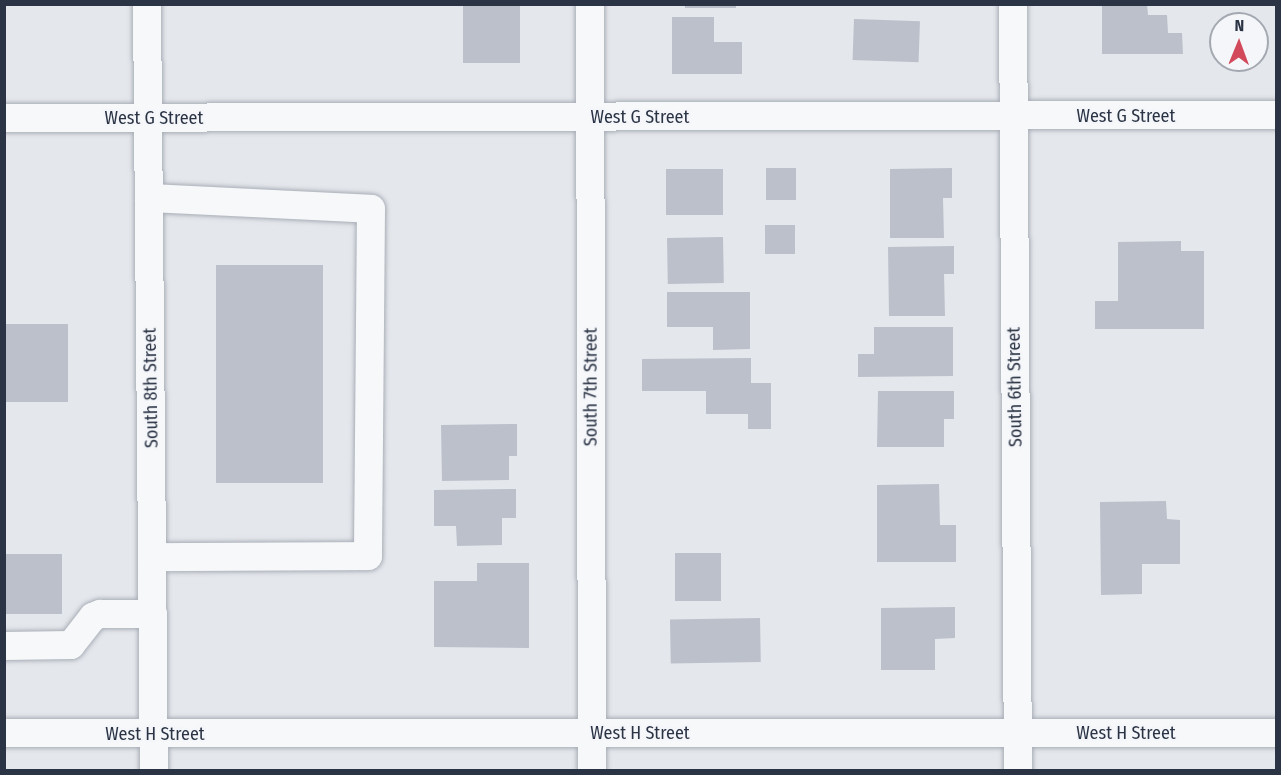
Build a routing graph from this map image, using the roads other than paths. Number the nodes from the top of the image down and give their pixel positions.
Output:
1 (147, 4) edge
2 (590, 4) edge
3 (1012, 4) edge
4 (1012, 116) junction
5 (1276, 116) edge
6 (590, 117) junction
7 (4, 118) edge
8 (148, 118) junction
9 (149, 198) junction
10 (153, 557) junction
11 (153, 614) junction
12 (4, 646) edge
13 (4, 733) edge
14 (592, 733) junction
15 (1018, 733) junction
16 (1276, 733) edge
17 (154, 734) junction
18 (154, 771) edge
19 (592, 771) edge
20 (1018, 771) edge

1 - 8 street, South 8th Street
2 - 6 street, South 7th Street
3 - 4 street, South 6th Street
4 - 5 street, West G Street
4 - 6 street, West G Street
4 - 15 street, South 6th Street
6 - 8 street, West G Street
6 - 14 street, South 7th Street
7 - 8 street, West G Street
8 - 9 street, South 8th Street
9 - 10 street, South 8th Street
9 - 10 street
10 - 11 street, South 8th Street
11 - 12 street
11 - 17 street, South 8th Street
13 - 17 street, West H Street
14 - 15 street, West H Street
14 - 17 street, West H Street
14 - 19 street, South 7th Street
15 - 16 street, West H Street
15 - 20 street, South 6th Street
17 - 18 street, South 8th Street

